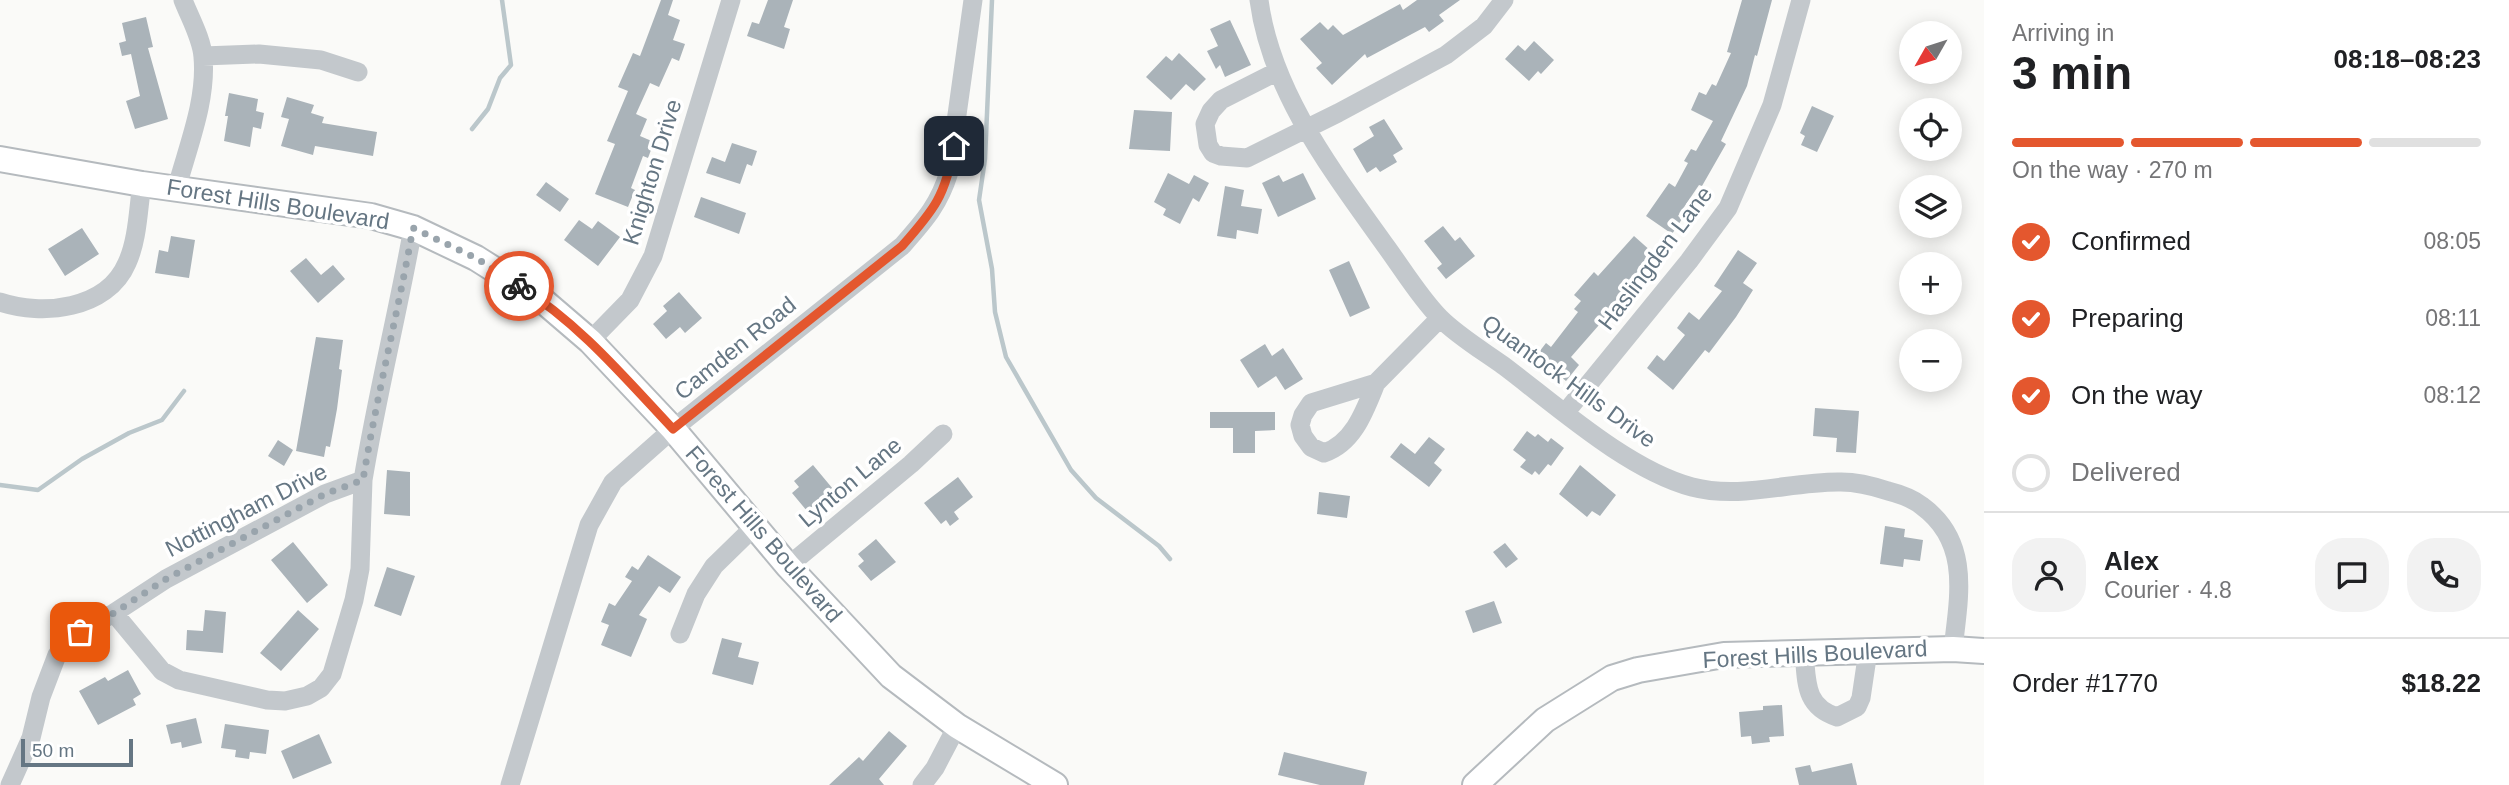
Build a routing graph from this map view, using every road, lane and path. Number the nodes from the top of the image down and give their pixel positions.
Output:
1 (183, 0) edge
2 (731, 0) edge
3 (973, 0) edge
4 (1259, 0) edge
5 (1504, 0) edge
6 (1801, 0) edge
7 (203, 56) junction
8 (1278, 71) junction
9 (358, 72) dead end
10 (1307, 128) junction
11 (0, 159) edge
12 (142, 184) junction
13 (177, 187) junction
14 (413, 228) junction
15 (0, 302) edge
16 (1440, 318) junction
17 (590, 341) junction
18 (1376, 383) dead end
19 (1565, 413) junction
20 (673, 429) junction
21 (943, 434) dead end
22 (363, 480) junction
23 (754, 526) junction
24 (788, 566) junction
25 (114, 613) junction
26 (680, 634) dead end
27 (1953, 649) junction
28 (1984, 650) edge
29 (1868, 651) junction
30 (1804, 652) junction
31 (957, 726) junction
32 (10, 785) edge
33 (510, 785) edge
34 (922, 785) edge
35 (1055, 785) edge
36 (1475, 785) edge

1 - 7 street
2 - 17 street, Knighton Drive
3 - 20 street, Camden Road
4 - 8 street, Quantock Hills Drive
5 - 10 street
6 - 19 street, Haslingden Lane
7 - 9 street
7 - 13 street
8 - 10 street, Quantock Hills Drive
8 - 10 street
10 - 16 street, Quantock Hills Drive
11 - 12 main road, Forest Hills Boulevard
12 - 13 main road, Forest Hills Boulevard
12 - 15 street
13 - 14 main road, Forest Hills Boulevard
14 - 17 main road, Forest Hills Boulevard
14 - 22 street, Nottingham Drive
16 - 18 street
16 - 19 street, Quantock Hills Drive
17 - 20 main road, Forest Hills Boulevard
19 - 27 street, Quantock Hills Drive
20 - 23 main road, Forest Hills Boulevard
20 - 33 street, Camden Road
21 - 24 street, Lynton Lane
22 - 25 street, Nottingham Drive
22 - 25 street
23 - 24 main road, Forest Hills Boulevard
23 - 26 street
24 - 31 main road, Forest Hills Boulevard
25 - 32 street, Nottingham Drive
27 - 28 main road, Forest Hills Boulevard
27 - 29 main road, Forest Hills Boulevard
29 - 30 main road, Forest Hills Boulevard
29 - 30 street
30 - 36 main road, Forest Hills Boulevard
31 - 34 street
31 - 35 main road, Forest Hills Boulevard

